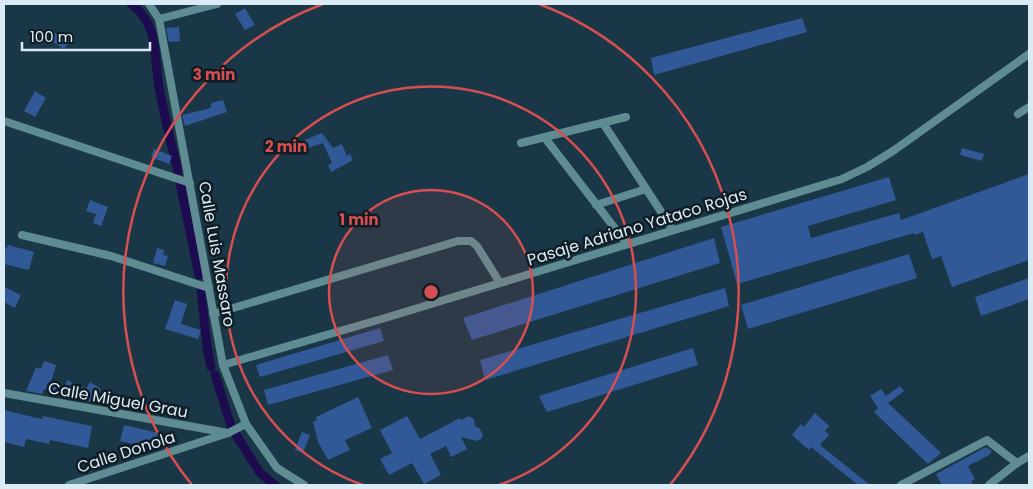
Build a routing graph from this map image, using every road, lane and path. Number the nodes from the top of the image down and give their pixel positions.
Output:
1 (149, 4) edge
2 (217, 4) edge
3 (159, 19) junction
4 (1029, 54) edge
5 (1029, 107) edge
6 (1018, 114) dead end
7 (626, 117) dead end
8 (4, 121) edge
9 (603, 123) junction
10 (545, 138) junction
11 (520, 143) dead end
12 (190, 183) junction
13 (646, 189) junction
14 (596, 205) junction
15 (673, 230) junction
16 (22, 235) dead end
17 (627, 244) junction
18 (500, 283) junction
19 (209, 288) junction
20 (214, 314) junction
21 (224, 365) junction
22 (4, 393) edge
23 (246, 424) junction
24 (228, 433) junction
25 (1029, 456) edge
26 (1017, 463) junction
27 (69, 485) edge
28 (304, 485) edge
29 (901, 485) edge
30 (990, 485) edge

1 - 3 street, Calle Luis Massaro
2 - 3 street
3 - 12 street, Calle Luis Massaro
4 - 15 street, Pasaje Adriano Yataco Rojas
5 - 6 street
7 - 9 street
8 - 12 street
9 - 10 street
9 - 13 street
10 - 11 street
10 - 14 street
12 - 19 street, Calle Luis Massaro
13 - 14 street
13 - 15 street
14 - 17 street
15 - 17 street, Pasaje Adriano Yataco Rojas
16 - 19 street
17 - 18 street, Pasaje Adriano Yataco Rojas
18 - 20 street
18 - 21 street, Pasaje Adriano Yataco Rojas
19 - 20 street, Calle Luis Massaro
20 - 21 street, Calle Luis Massaro
21 - 23 street, Calle Luis Massaro
22 - 24 street, Calle Miguel Grau
23 - 24 street, Calle Donola
23 - 28 street, Calle Luis Massaro
24 - 27 street, Calle Donola
25 - 26 street
26 - 29 street
26 - 30 street

